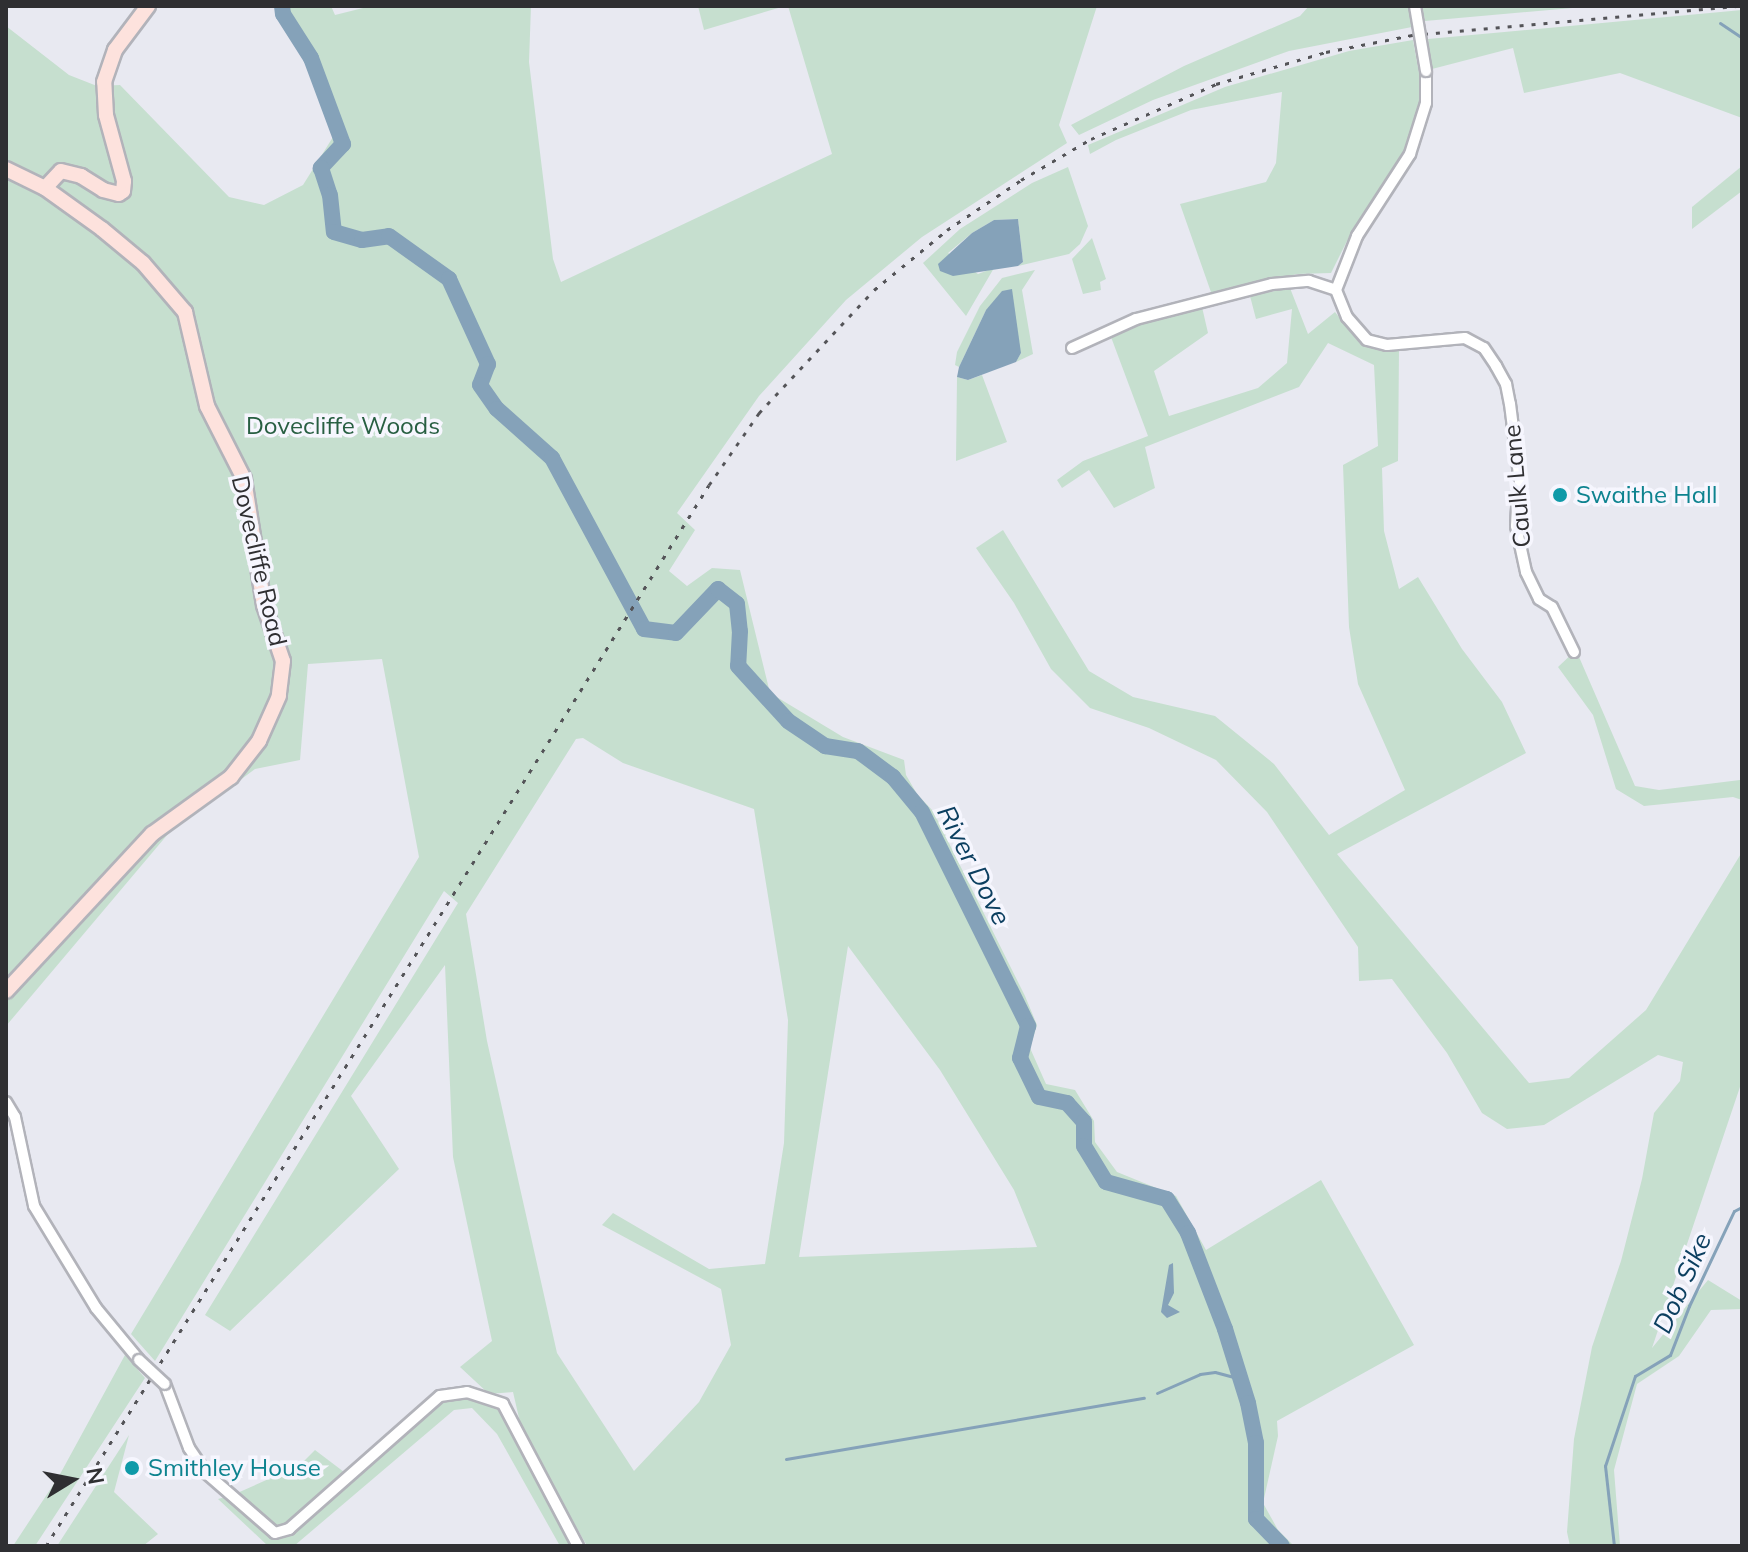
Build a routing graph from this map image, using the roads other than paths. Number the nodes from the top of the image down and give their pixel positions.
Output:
1 (148, 6) edge
2 (1415, 6) edge
3 (6, 169) edge
4 (45, 188) junction
5 (1336, 290) junction
6 (1072, 348) dead end
7 (1574, 652) dead end
8 (6, 991) edge
9 (6, 1102) edge
10 (578, 1546) edge

1 - 4 street
2 - 5 street, bridge
3 - 4 street, Dovecliffe Road
4 - 8 street, Dovecliffe Road
5 - 6 street
5 - 7 street, Caulk Lane
9 - 10 street, bridge

